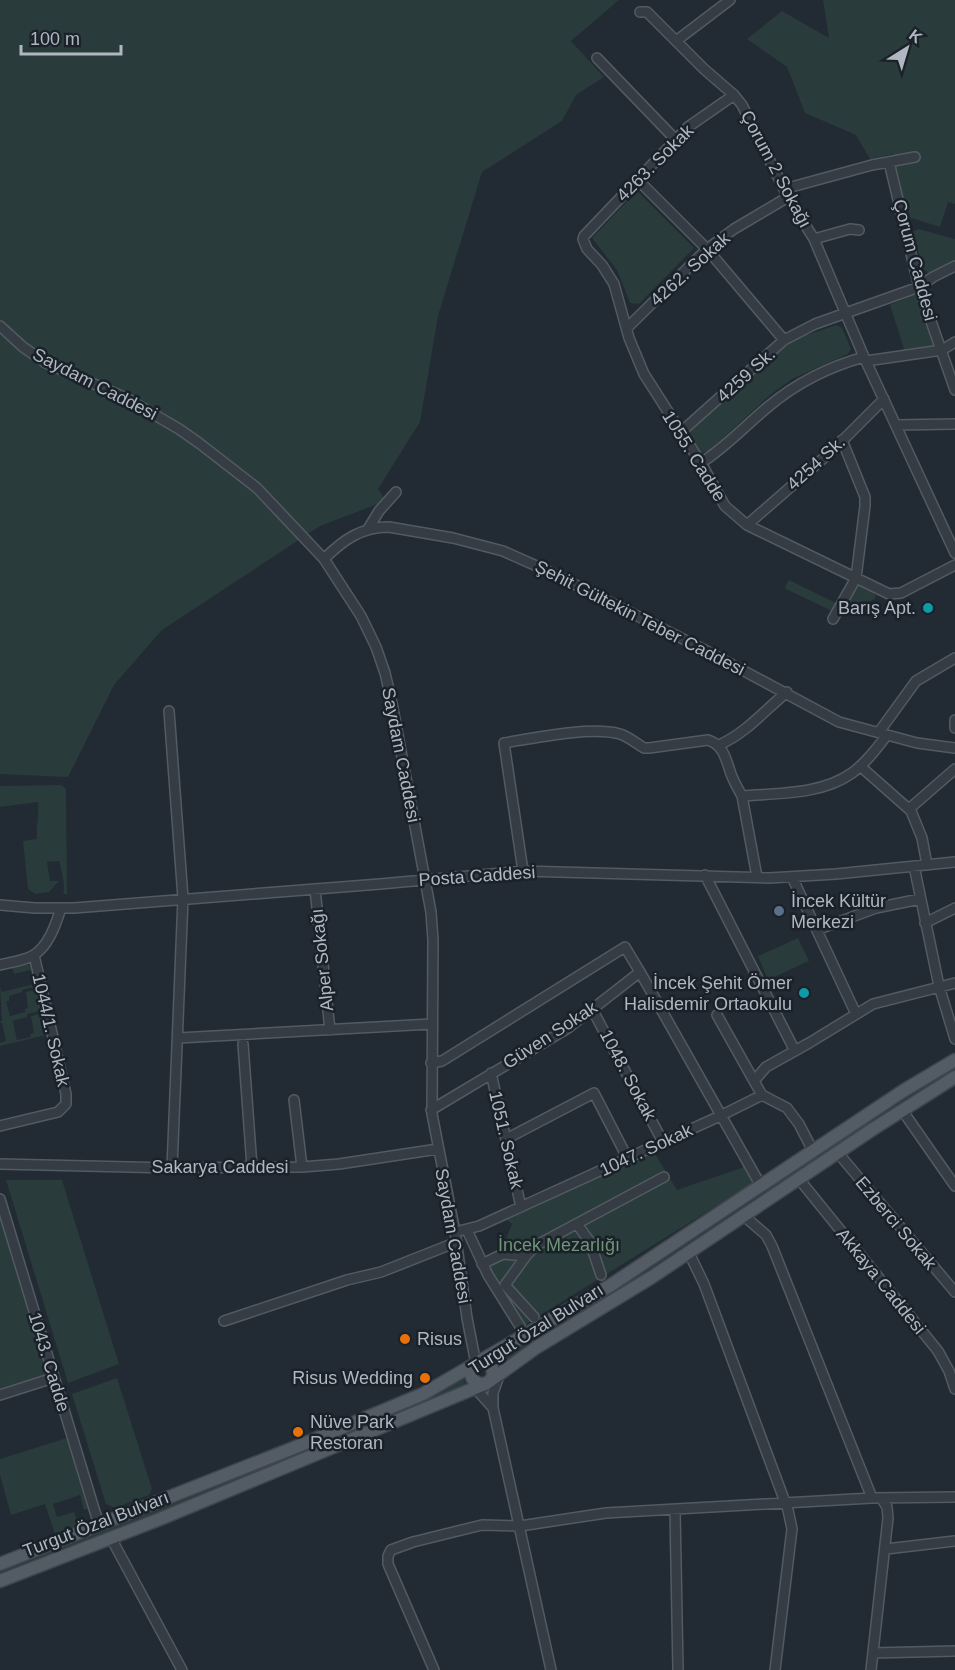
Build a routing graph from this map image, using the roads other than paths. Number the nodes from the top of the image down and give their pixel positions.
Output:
1 (730, 0) edge
2 (640, 12) dead end
3 (676, 41) junction
4 (597, 58) dead end
5 (734, 94) junction
6 (675, 139) junction
7 (915, 157) dead end
8 (889, 162) junction
9 (638, 180) junction
10 (786, 193) junction
11 (859, 230) dead end
12 (583, 239) joint
13 (814, 239) junction
14 (706, 249) junction
15 (955, 266) edge
16 (919, 287) junction
17 (846, 314) junction
18 (0, 326) edge
19 (627, 328) junction
20 (784, 340) junction
21 (955, 342) edge
22 (942, 350) junction
23 (865, 359) junction
24 (955, 390) edge
25 (884, 399) junction
26 (955, 424) edge
27 (896, 425) junction
28 (681, 432) junction
29 (842, 440) junction
30 (701, 463) junction
31 (396, 492) dead end
32 (747, 525) junction
33 (368, 529) junction
34 (955, 553) edge
35 (324, 559) junction
36 (955, 565) edge
37 (856, 578) junction
38 (833, 619) dead end
39 (955, 658) edge
40 (787, 692) junction
41 (169, 711) dead end
42 (955, 720) edge
43 (955, 728) edge
44 (883, 734) junction
45 (719, 745) junction
46 (955, 748) edge
47 (860, 766) junction
48 (955, 769) edge
49 (742, 795) junction
50 (909, 809) junction
51 (955, 862) edge
52 (927, 864) junction
53 (914, 866) junction
54 (523, 871) junction
55 (705, 875) junction
56 (757, 877) junction
57 (792, 877) junction
58 (424, 879) junction
59 (315, 890) junction
60 (183, 898) junction
61 (920, 899) junction
62 (0, 905) edge
63 (61, 908) junction
64 (955, 908) edge
65 (925, 923) junction
66 (817, 930) junction
67 (33, 956) junction
68 (0, 965) edge
69 (640, 972) junction
70 (955, 984) edge
71 (939, 986) junction
72 (592, 1008) junction
73 (856, 1014) junction
74 (717, 1015) dead end
75 (431, 1024) junction
76 (330, 1030) junction
77 (178, 1038) junction
78 (955, 1039) edge
79 (243, 1044) dead end
80 (795, 1051) junction
81 (955, 1060) edge
82 (431, 1063) junction
83 (491, 1072) junction
84 (955, 1077) edge
85 (754, 1081) junction
86 (762, 1095) junction
87 (294, 1100) dead end
88 (431, 1110) junction
89 (902, 1110) junction
90 (720, 1116) junction
91 (0, 1126) edge
92 (506, 1139) junction
93 (663, 1142) junction
94 (438, 1149) junction
95 (813, 1151) junction
96 (838, 1153) junction
97 (627, 1159) junction
98 (0, 1164) edge
99 (252, 1167) junction
100 (302, 1167) junction
101 (172, 1168) junction
102 (664, 1177) dead end
103 (799, 1179) junction
104 (761, 1186) junction
105 (955, 1186) edge
106 (0, 1199) edge
107 (521, 1207) junction
108 (744, 1216) junction
109 (577, 1224) junction
110 (467, 1230) junction
111 (456, 1237) junction
112 (689, 1253) junction
113 (526, 1256) junction
114 (482, 1264) junction
115 (601, 1275) dead end
116 (955, 1292) edge
117 (534, 1317) dead end
118 (224, 1322) dead end
119 (526, 1336) junction
120 (476, 1364) junction
121 (499, 1376) junction
122 (53, 1378) junction
123 (481, 1386) junction
124 (955, 1389) edge
125 (0, 1395) edge
126 (493, 1408) junction
127 (955, 1497) edge
128 (877, 1498) junction
129 (786, 1504) junction
130 (675, 1510) junction
131 (99, 1525) junction
132 (520, 1526) junction
133 (111, 1538) junction
134 (955, 1541) edge
135 (886, 1549) junction
136 (0, 1564) edge
137 (0, 1581) edge
138 (955, 1651) edge
139 (873, 1653) junction
140 (182, 1670) edge
141 (434, 1670) edge
142 (551, 1670) edge
143 (678, 1670) edge
144 (775, 1670) edge
145 (871, 1670) edge

1 - 3 street
2 - 3 street, Çorum 2 Sokağı
3 - 5 street, Çorum 2 Sokağı
4 - 6 street
5 - 6 street, 4263. Sokak
5 - 10 street, Çorum 2 Sokağı
6 - 9 street, 4263. Sokak
7 - 8 street, 4262. Sokak
8 - 10 street, 4262. Sokak
8 - 16 street, Çorum Caddesi
9 - 12 street, 4263. Sokak
9 - 14 street
10 - 13 street, Çorum 2 Sokağı
10 - 14 street, 4262. Sokak
11 - 13 street
12 - 19 street, 1055. Cadde
13 - 17 street, Çorum 2 Sokağı
14 - 19 street, 4262. Sokak
14 - 20 street
15 - 16 street, 4259 Sk.
16 - 17 street, 4259 Sk.
16 - 22 street, Çorum Caddesi
17 - 20 street, 4259 Sk.
17 - 23 street, Çorum 2 Sokağı
18 - 35 street, Saydam Caddesi
19 - 28 street, 1055. Cadde
20 - 28 street, 4259 Sk.
21 - 22 street
22 - 23 street
22 - 24 street, Çorum Caddesi
23 - 25 street, Çorum 2 Sokağı
23 - 30 street
25 - 27 street, Çorum 2 Sokağı
25 - 29 street, 4254 Sk.
26 - 27 street
27 - 34 street, Çorum 2 Sokağı
28 - 30 street, 1055. Cadde
29 - 32 street, 4254 Sk.
29 - 37 street
30 - 32 street, 1055. Cadde
31 - 33 street
32 - 37 street, 1055. Cadde
33 - 35 street, Şehit Gültekin Teber Caddesi
33 - 40 street, Şehit Gültekin Teber Caddesi
35 - 58 street, Saydam Caddesi
36 - 37 street, 1055. Cadde
37 - 38 street
39 - 44 street
40 - 44 street, Şehit Gültekin Teber Caddesi
40 - 45 street
41 - 60 street
42 - 43 street
44 - 46 street, Şehit Gültekin Teber Caddesi
44 - 47 street
45 - 49 street
45 - 54 street
47 - 49 street
47 - 50 street
48 - 50 street
49 - 56 street
50 - 52 street
51 - 52 street, Posta Caddesi
52 - 53 street, Posta Caddesi
53 - 57 street, Posta Caddesi
53 - 61 street
54 - 55 street, Posta Caddesi
54 - 58 street, Posta Caddesi
55 - 56 street, Posta Caddesi
55 - 80 street
56 - 57 street, Posta Caddesi
57 - 66 street
58 - 59 street, Posta Caddesi
58 - 75 street, Saydam Caddesi
59 - 60 street, Posta Caddesi
59 - 76 street, Alper Sokağı
60 - 63 street, Posta Caddesi
60 - 77 street
61 - 65 street
61 - 66 street
62 - 63 street, Posta Caddesi
63 - 67 street
64 - 65 street
65 - 71 street
66 - 73 street
67 - 68 street
67 - 91 street, 1044/1. Sokak
69 - 72 street, Güven Sokak
69 - 82 street
69 - 90 street
70 - 71 street
71 - 73 street
71 - 78 street
72 - 83 street, Güven Sokak
72 - 93 street, 1048. Sokak
73 - 80 street
74 - 85 street
75 - 76 street
75 - 82 street, Saydam Caddesi
76 - 77 street
77 - 101 street
79 - 99 street
80 - 85 street
81 - 95 main road, Turgut Özal Bulvarı
82 - 88 street, Saydam Caddesi
83 - 88 street, Güven Sokak
83 - 92 street, 1051. Sokak
84 - 89 main road, Turgut Özal Bulvarı
85 - 86 street
86 - 90 street, 1047. Sokak
86 - 95 street
87 - 100 street
88 - 94 street, Saydam Caddesi
89 - 96 main road, Turgut Özal Bulvarı
89 - 105 street
90 - 93 street, 1047. Sokak
90 - 104 street
92 - 97 street
92 - 107 street, 1051. Sokak
93 - 97 street, 1047. Sokak
94 - 100 street, Sakarya Caddesi
94 - 111 street, Saydam Caddesi
95 - 104 main road, Turgut Özal Bulvarı
96 - 103 main road, Turgut Özal Bulvarı
96 - 116 street, Ezberci Sokak
97 - 107 street, 1047. Sokak
98 - 101 street, Sakarya Caddesi
99 - 100 street, Sakarya Caddesi
99 - 101 street, Sakarya Caddesi
102 - 109 street
103 - 108 main road, Turgut Özal Bulvarı
103 - 124 street, Akkaya Caddesi
104 - 119 main road, Turgut Özal Bulvarı
106 - 122 street, 1043. Cadde
107 - 110 street, 1047. Sokak
108 - 112 main road, Turgut Özal Bulvarı
108 - 128 street
109 - 113 street
109 - 115 street
110 - 111 street, 1047. Sokak
110 - 114 street, Saydam Caddesi
111 - 118 street, 1047. Sokak
111 - 120 street, Saydam Caddesi
112 - 121 main road, Turgut Özal Bulvarı
112 - 129 street
113 - 114 street
113 - 117 street
114 - 119 street, Saydam Caddesi
119 - 120 main road, Turgut Özal Bulvarı
120 - 123 main road
120 - 131 main road, Turgut Özal Bulvarı
121 - 123 main road, Turgut Özal Bulvarı
121 - 126 street
122 - 125 street
122 - 131 street, 1043. Cadde
123 - 126 street
123 - 133 main road, Turgut Özal Bulvarı
126 - 132 street
127 - 128 street
128 - 129 street
128 - 135 street
129 - 130 street
129 - 144 street
130 - 132 street
130 - 143 street
131 - 136 main road, Turgut Özal Bulvarı
132 - 141 street
132 - 142 street
133 - 137 main road, Turgut Özal Bulvarı
133 - 140 street
134 - 135 street
135 - 139 street
138 - 139 street
139 - 145 street

